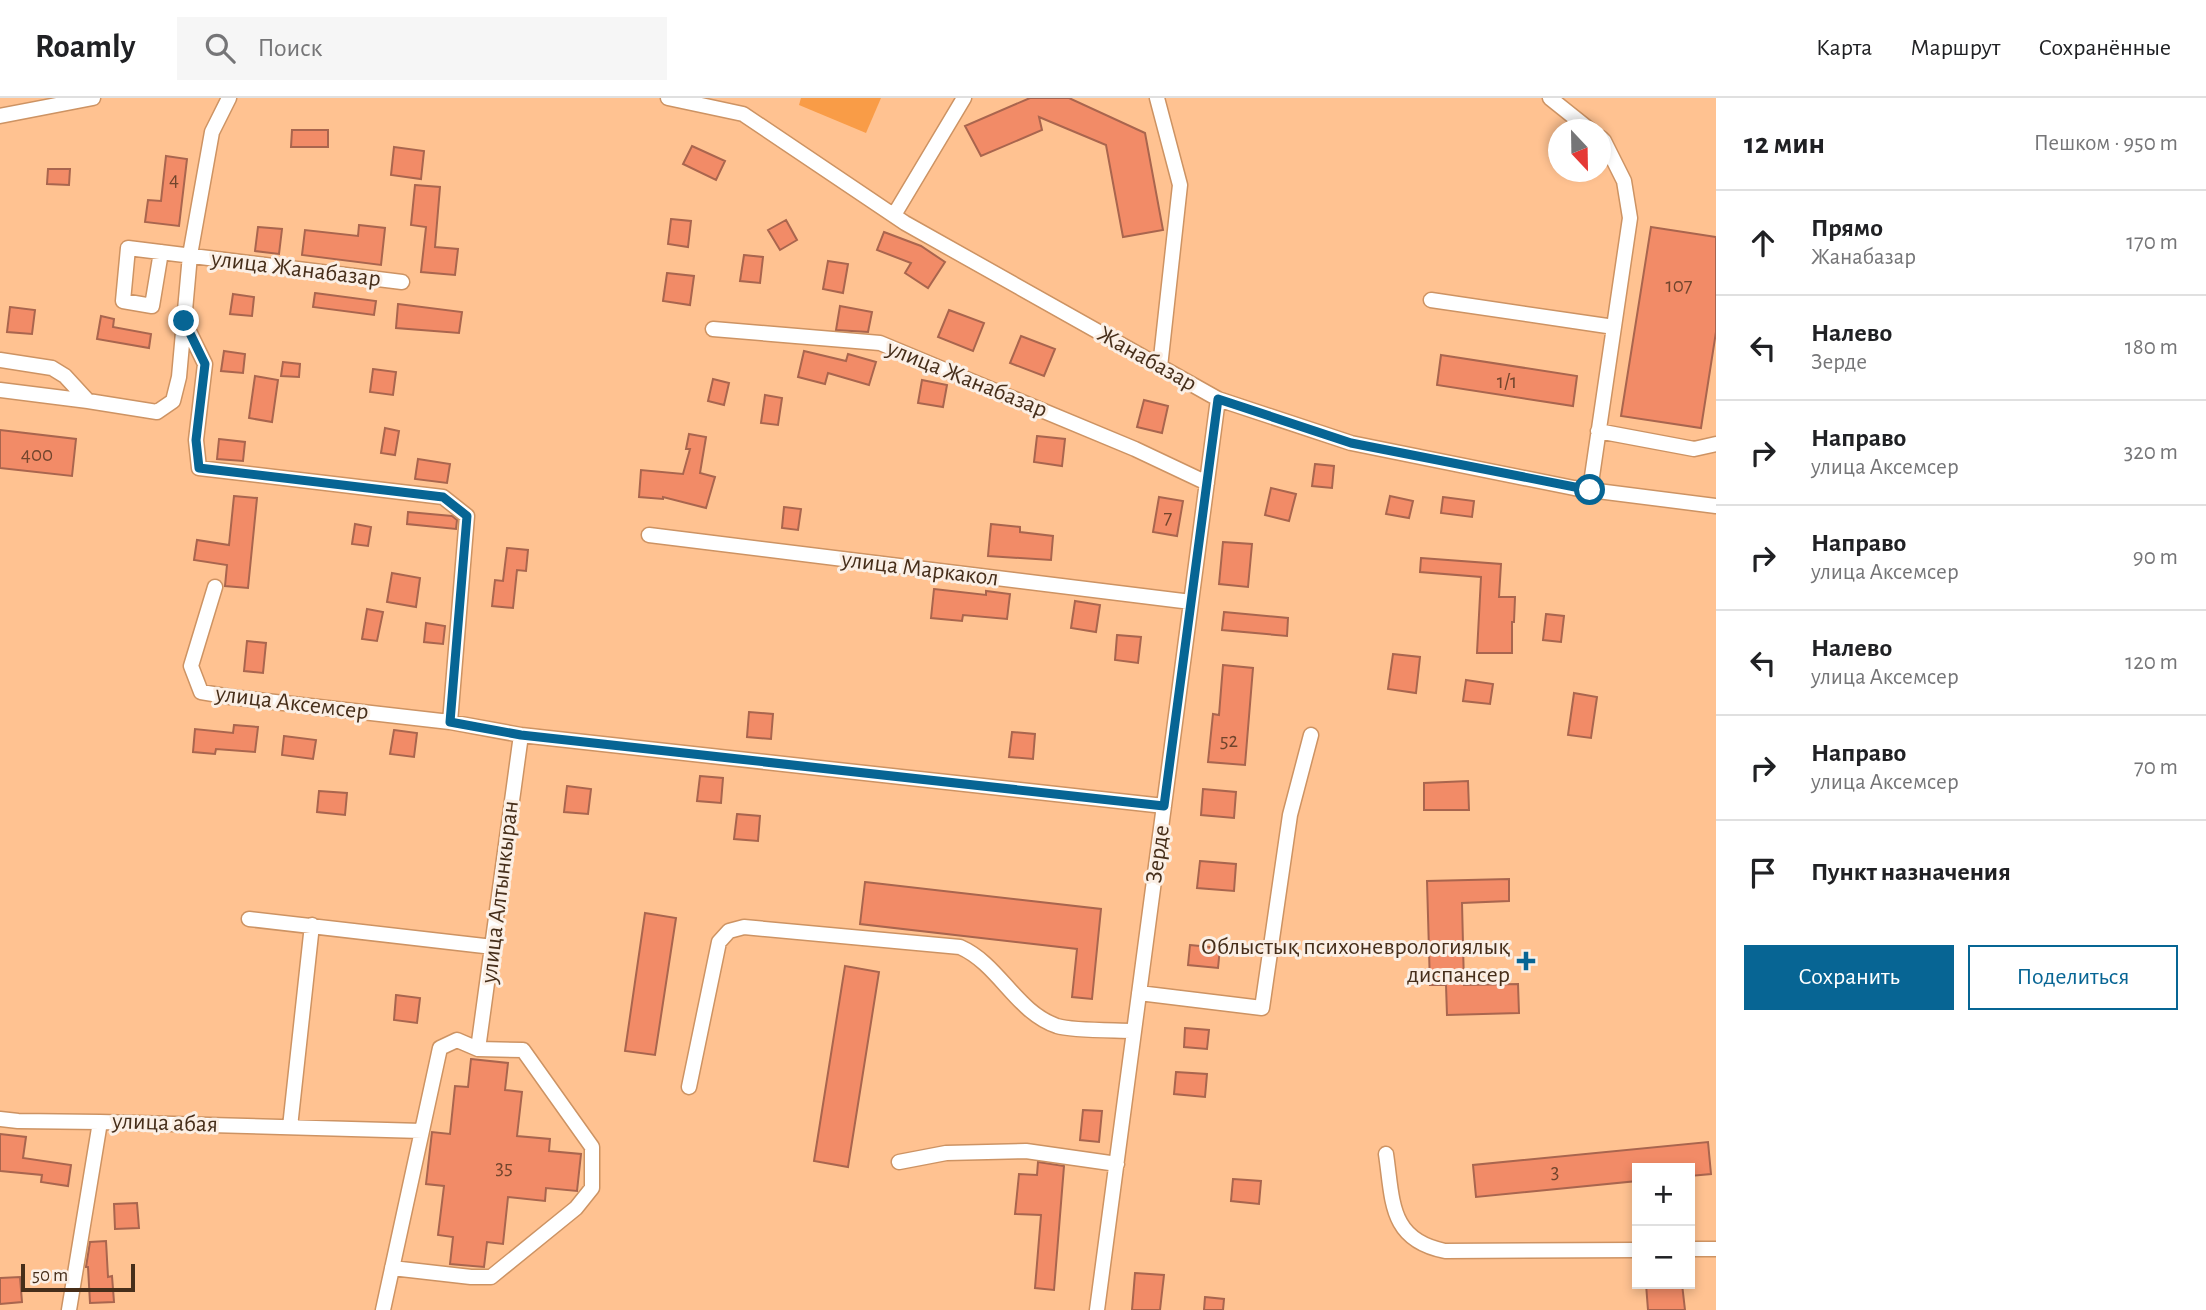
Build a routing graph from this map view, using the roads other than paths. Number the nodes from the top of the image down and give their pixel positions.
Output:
1 (29, 98) edge
2 (93, 98) edge
3 (229, 98) edge
4 (668, 98) edge
5 (964, 98) edge
6 (1157, 98) edge
7 (1550, 98) edge
8 (44, 107) junction
9 (0, 116) edge
10 (1576, 119) edge
11 (1611, 155) edge
12 (894, 215) junction
13 (161, 252) dead end
14 (190, 255) junction
15 (402, 282) dead end
16 (1431, 300) dead end
17 (184, 321) junction
18 (1614, 327) junction
19 (713, 329) dead end
20 (0, 360) edge
21 (1160, 367) junction
22 (0, 390) edge
23 (1218, 399) junction
24 (88, 401) junction
25 (1598, 431) junction
26 (1716, 444) edge
27 (1207, 483) junction
28 (1590, 490) junction
29 (1716, 506) edge
30 (649, 535) dead end
31 (215, 587) dead end
32 (1191, 602) junction
33 (450, 722) junction
34 (521, 735) junction
35 (1311, 736) dead end
36 (1164, 806) junction
37 (249, 919) dead end
38 (312, 925) junction
39 (493, 947) junction
40 (1139, 993) junction
41 (1134, 1031) junction
42 (478, 1049) junction
43 (689, 1087) dead end
44 (0, 1118) edge
45 (100, 1122) junction
46 (290, 1127) junction
47 (422, 1131) junction
48 (1386, 1154) dead end
49 (899, 1162) dead end
50 (1116, 1164) junction
51 (1695, 1249) edge
52 (1716, 1249) edge
53 (1632, 1250) edge
54 (392, 1268) junction
55 (69, 1310) edge
56 (383, 1310) edge
57 (1097, 1310) edge

1 - 8 street
2 - 8 street
3 - 14 street
4 - 12 street, Жанабазар
5 - 12 street
6 - 21 street
7 - 10 street
8 - 9 street
11 - 18 street
12 - 21 street, Жанабазар
13 - 14 street, улица Жанабазар
14 - 15 street, улица Жанабазар
14 - 17 street
16 - 18 street
17 - 24 street
17 - 33 street
18 - 25 street
19 - 27 street, улица Жанабазар
20 - 24 street
21 - 23 street, Жанабазар
22 - 24 street
23 - 27 street, Зерде
23 - 28 street, Жанабазар
25 - 26 street
25 - 28 street
27 - 32 street, Зерде
28 - 29 street, Жанабазар
30 - 32 street, улица Маркакол
31 - 33 street, улица Аксемсер
32 - 36 street, Зерде
33 - 34 street, улица Аксемсер
34 - 36 street, улица Аксемсер
34 - 39 street, улица Алтынкыран
35 - 40 street
36 - 40 street, Зерде
37 - 38 street
38 - 39 street
38 - 46 street
39 - 42 street, улица Алтынкыран
40 - 41 street, Зерде
41 - 43 street
41 - 50 street, Зерде
42 - 47 street
42 - 54 street
44 - 45 street
45 - 46 street, улица абая
45 - 55 street, улица абая
46 - 47 street, улица абая
47 - 54 street
48 - 53 street
49 - 50 street
50 - 57 street, Зерде
51 - 52 street
54 - 56 street

